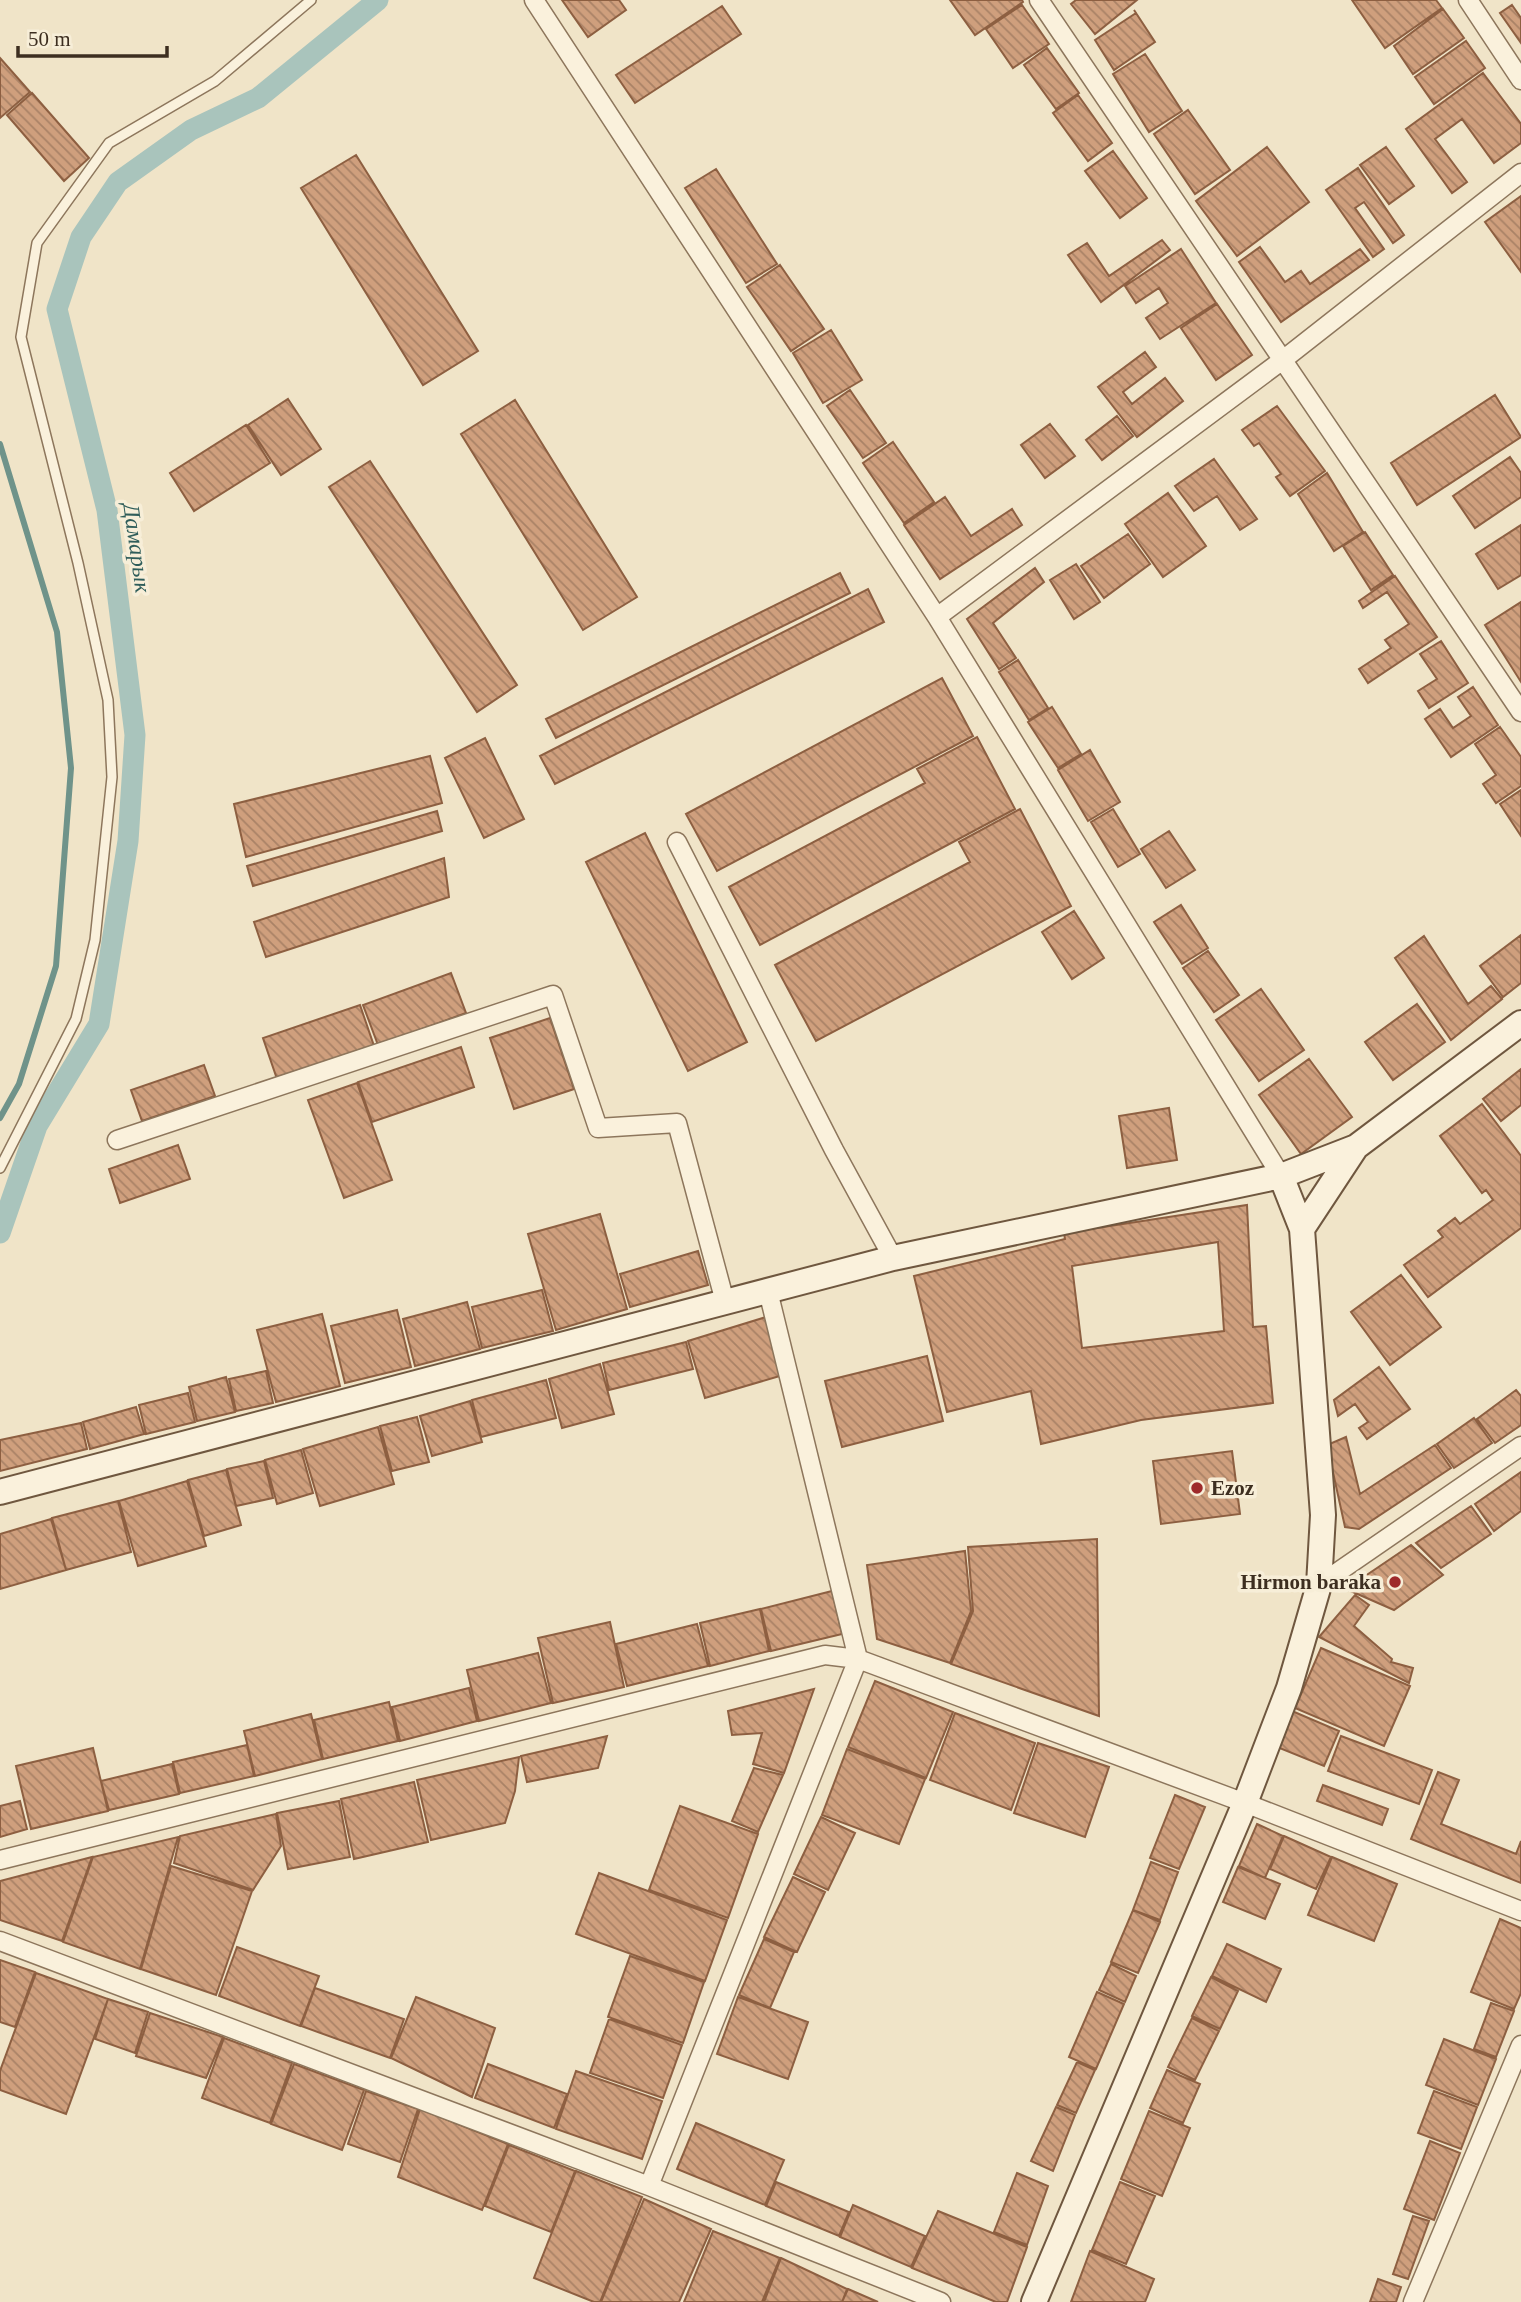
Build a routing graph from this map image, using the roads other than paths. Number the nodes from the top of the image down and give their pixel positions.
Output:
1 (311, 0) edge
2 (534, 0) edge
3 (1039, 0) edge
4 (1468, 0) edge
5 (1521, 80) edge
6 (1521, 173) edge
7 (1284, 359) junction
8 (937, 617) junction
9 (1521, 712) edge
10 (677, 842) dead end
11 (1521, 1023) edge
12 (117, 1140) dead end
13 (1356, 1147) junction
14 (0, 1168) edge
15 (1281, 1176) junction
16 (1302, 1229) junction
17 (893, 1258) junction
18 (768, 1291) junction
19 (725, 1301) junction
20 (1521, 1446) edge
21 (0, 1492) edge
22 (1319, 1585) junction
23 (858, 1659) junction
24 (1245, 1803) junction
25 (0, 1860) edge
26 (1521, 1911) edge
27 (0, 1941) edge
28 (1521, 2045) edge
29 (649, 2186) junction
30 (941, 2302) edge
31 (1034, 2302) edge
32 (1413, 2302) edge

1 - 14 lane
2 - 8 street
3 - 7 street
4 - 5 street
6 - 7 street
7 - 8 street
7 - 9 street
8 - 15 street
10 - 17 street
11 - 13 main road
12 - 19 street
13 - 15 main road
13 - 16 main road
15 - 16 main road
15 - 17 main road
16 - 22 main road
17 - 18 main road
18 - 19 main road
18 - 23 street
19 - 21 main road
20 - 22 street
22 - 24 main road
23 - 24 street
23 - 25 street
23 - 29 street
24 - 26 street
24 - 31 main road
27 - 29 street
28 - 32 street
29 - 30 street

